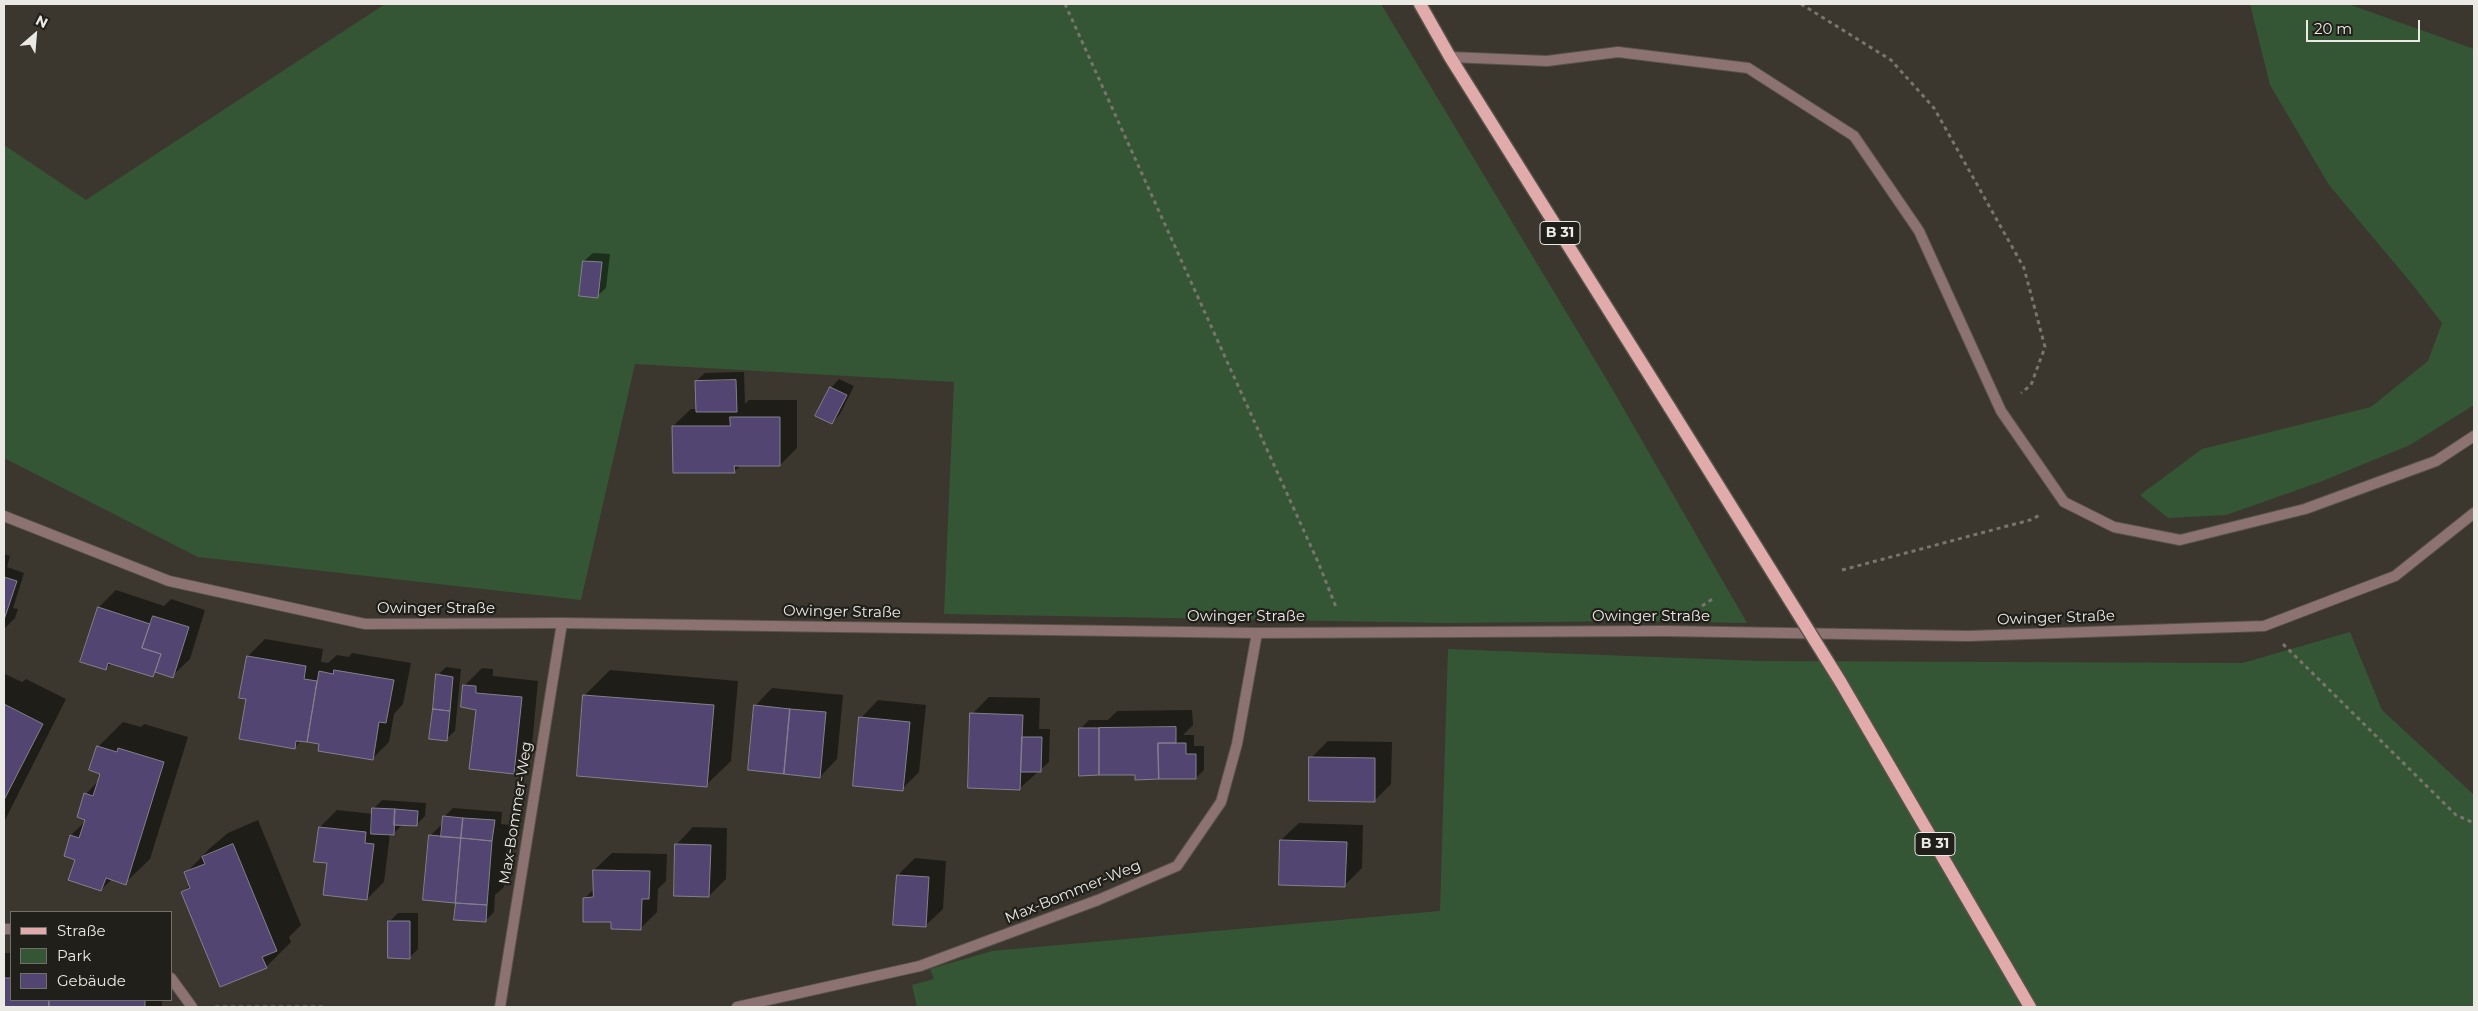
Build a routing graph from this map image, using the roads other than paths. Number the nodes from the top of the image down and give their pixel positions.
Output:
1 (1420, 4) edge
2 (1450, 57) junction
3 (2474, 436) edge
4 (2474, 513) edge
5 (4, 516) edge
6 (562, 624) junction
7 (1257, 633) junction
8 (172, 979) edge
9 (192, 1007) edge
10 (500, 1007) edge
11 (737, 1007) edge
12 (2030, 1007) edge

1 - 2 main road, B 31
2 - 3 street
2 - 12 main road, B 31, bridge
4 - 7 street, Owinger Straße
5 - 6 street, Owinger Straße
6 - 7 street, Owinger Straße
6 - 10 street, Max-Bommer-Weg
7 - 11 street, Max-Bommer-Weg
8 - 9 street

